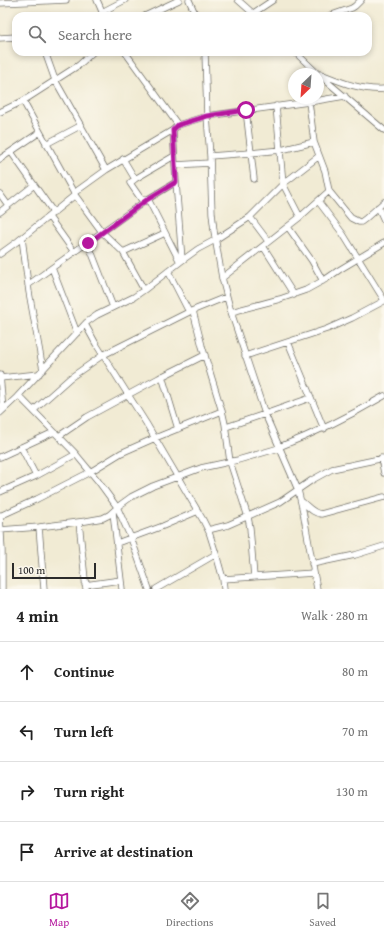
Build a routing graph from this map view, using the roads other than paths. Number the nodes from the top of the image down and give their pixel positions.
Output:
1 (65, 0) edge
2 (97, 0) edge
3 (125, 0) edge
4 (178, 0) edge
5 (189, 0) edge
6 (238, 0) edge
7 (273, 0) edge
8 (361, 0) edge
9 (19, 1) edge
10 (0, 3) edge
11 (102, 12) edge
12 (106, 12) edge
13 (153, 12) edge
14 (194, 12) edge
15 (250, 12) edge
16 (257, 12) edge
17 (340, 12) edge
18 (12, 37) edge
19 (0, 38) edge
20 (46, 56) edge
21 (89, 56) edge
22 (128, 56) edge
23 (205, 56) edge
24 (299, 56) edge
25 (313, 68) edge
26 (324, 75) edge
27 (324, 78) edge
28 (55, 80) junction
29 (384, 89) edge
30 (345, 96) junction
31 (324, 100) edge
32 (23, 101) junction
33 (292, 104) edge
34 (309, 104) edge
35 (276, 106) junction
36 (246, 110) junction
37 (0, 112) edge
38 (207, 116) junction
39 (178, 125) junction
40 (80, 126) junction
41 (173, 130) junction
42 (384, 130) edge
43 (40, 132) junction
44 (314, 142) junction
45 (46, 144) junction
46 (281, 150) junction
47 (11, 152) junction
48 (250, 154) junction
49 (174, 156) junction
50 (210, 156) junction
51 (319, 156) junction
52 (0, 159) edge
53 (123, 159) junction
54 (210, 164) junction
55 (175, 165) junction
56 (106, 170) junction
57 (135, 179) junction
58 (254, 179) dead end
59 (176, 182) junction
60 (283, 184) junction
61 (34, 185) junction
62 (330, 190) junction
63 (0, 194) edge
64 (74, 194) junction
65 (148, 199) junction
66 (318, 201) junction
67 (384, 202) edge
68 (8, 205) junction
69 (378, 207) junction
70 (0, 212) edge
71 (51, 215) junction
72 (250, 217) junction
73 (300, 217) junction
74 (384, 220) edge
75 (288, 227) junction
76 (102, 232) junction
77 (165, 234) junction
78 (22, 238) junction
79 (215, 240) junction
80 (268, 241) junction
81 (88, 243) junction
82 (384, 243) edge
83 (263, 246) junction
84 (74, 252) junction
85 (123, 252) junction
86 (0, 254) edge
87 (359, 258) junction
88 (181, 261) junction
89 (52, 268) junction
90 (168, 271) junction
91 (222, 278) junction
92 (323, 281) junction
93 (28, 285) junction
94 (144, 290) junction
95 (294, 295) junction
96 (226, 297) junction
97 (384, 300) edge
98 (113, 307) junction
99 (191, 311) junction
100 (231, 312) junction
101 (85, 324) junction
102 (77, 333) junction
103 (288, 342) junction
104 (103, 355) junction
105 (205, 355) junction
106 (245, 356) junction
107 (41, 372) junction
108 (162, 376) junction
109 (0, 377) edge
110 (128, 395) junction
111 (19, 396) junction
112 (384, 396) edge
113 (310, 398) junction
114 (34, 410) junction
115 (222, 411) junction
116 (2, 412) edge
117 (265, 414) junction
118 (226, 427) junction
119 (178, 429) junction
120 (324, 429) junction
121 (56, 434) junction
122 (155, 438) junction
123 (21, 447) junction
124 (279, 447) junction
125 (76, 454) junction
126 (0, 457) edge
127 (383, 458) edge
128 (230, 462) junction
129 (90, 472) junction
130 (384, 473) edge
131 (36, 476) junction
132 (178, 477) junction
133 (298, 490) junction
134 (0, 492) edge
135 (384, 497) edge
136 (301, 501) junction
137 (117, 508) junction
138 (198, 511) junction
139 (113, 512) junction
140 (0, 515) edge
141 (248, 517) junction
142 (79, 522) junction
143 (40, 527) junction
144 (1, 530) edge
145 (208, 530) junction
146 (131, 538) junction
147 (116, 543) junction
148 (384, 546) edge
149 (216, 554) junction
150 (312, 564) junction
151 (314, 573) junction
152 (254, 577) junction
153 (223, 579) junction
154 (121, 580) junction
155 (85, 587) edge
156 (2, 589) edge
157 (44, 589) edge
158 (122, 589) edge
159 (150, 589) edge
160 (156, 589) edge
161 (224, 589) edge
162 (317, 589) edge

1 - 9 street
2 - 11 street
3 - 12 street
4 - 13 street
5 - 14 street
6 - 15 street
7 - 16 street
8 - 17 street
9 - 10 street
18 - 19 street
20 - 28 street
21 - 28 street
22 - 39 street
23 - 38 street
24 - 25 street
26 - 29 street
27 - 30 street
28 - 32 street
28 - 40 street
30 - 31 street
30 - 42 street
32 - 37 street
32 - 43 street
33 - 35 street
34 - 44 street
35 - 36 street
35 - 46 street
36 - 38 street
36 - 48 street
38 - 39 street
38 - 50 street
39 - 41 street
40 - 45 street
40 - 56 street
41 - 49 street
41 - 53 street
43 - 45 street
43 - 47 street
44 - 46 street
44 - 51 street
45 - 64 street
46 - 48 street
46 - 60 street
47 - 52 street
47 - 61 street
48 - 50 street
48 - 58 street
49 - 55 street
49 - 57 street
50 - 54 street
51 - 60 street
51 - 62 street
53 - 56 street
53 - 57 street
54 - 55 street
54 - 79 street
55 - 59 street
56 - 64 street
57 - 65 street
59 - 65 street
59 - 88 street
60 - 72 street
60 - 73 street
61 - 68 street
61 - 71 street
62 - 66 street
62 - 69 street
63 - 68 street
64 - 71 street
64 - 76 street
65 - 76 street
65 - 77 street
66 - 73 street
66 - 87 street
67 - 69 street
68 - 70 street
69 - 74 street
71 - 78 street
71 - 84 street
72 - 79 street
72 - 80 street
73 - 75 street
75 - 80 street
75 - 92 street
76 - 81 street
76 - 85 street
77 - 85 street
77 - 88 street
78 - 86 street
78 - 93 street
79 - 88 street
79 - 91 street
80 - 83 street
81 - 84 street
81 - 98 street
82 - 87 street
83 - 91 street
83 - 95 street
84 - 89 street
85 - 94 street
87 - 92 street
87 - 97 street
88 - 90 street
89 - 93 street
89 - 102 street
90 - 94 street
90 - 99 street
91 - 96 street
92 - 95 street
93 - 107 street
94 - 98 street
95 - 100 street
96 - 99 street
96 - 100 street
97 - 103 street
98 - 101 street
99 - 104 street
99 - 105 street
100 - 106 street
101 - 102 street
101 - 104 street
102 - 107 street
103 - 106 street
103 - 113 street
104 - 110 street
104 - 114 street
105 - 108 street
105 - 115 street
106 - 117 street
107 - 109 street
107 - 111 street
108 - 110 street
108 - 119 street
109 - 116 street
110 - 121 street
110 - 122 street
111 - 114 street
111 - 116 street
112 - 120 street
113 - 117 street
113 - 120 street
114 - 121 street
115 - 118 street
115 - 119 street
117 - 118 street
117 - 124 street
118 - 128 street
119 - 122 street
120 - 124 street
121 - 123 street
121 - 125 street
122 - 129 street
122 - 132 street
123 - 126 street
123 - 131 street
124 - 128 street
124 - 133 street
125 - 129 street
125 - 131 street
127 - 130 street
127 - 133 street
128 - 132 street
128 - 141 street
129 - 137 street
129 - 140 street
131 - 134 street
132 - 137 street
132 - 138 street
133 - 136 street
133 - 141 street
135 - 136 street
136 - 150 street
137 - 139 street
137 - 146 street
138 - 145 street
138 - 146 street
139 - 142 street
139 - 147 street
140 - 144 street
141 - 145 street
141 - 152 street
142 - 143 street
142 - 155 street
143 - 144 street
143 - 157 street
144 - 156 street
145 - 149 street
146 - 147 street
146 - 159 street
147 - 154 street
148 - 150 street
149 - 153 street
149 - 160 street
150 - 151 street
151 - 152 street
151 - 162 street
152 - 153 street
153 - 161 street
154 - 155 street
154 - 158 street

